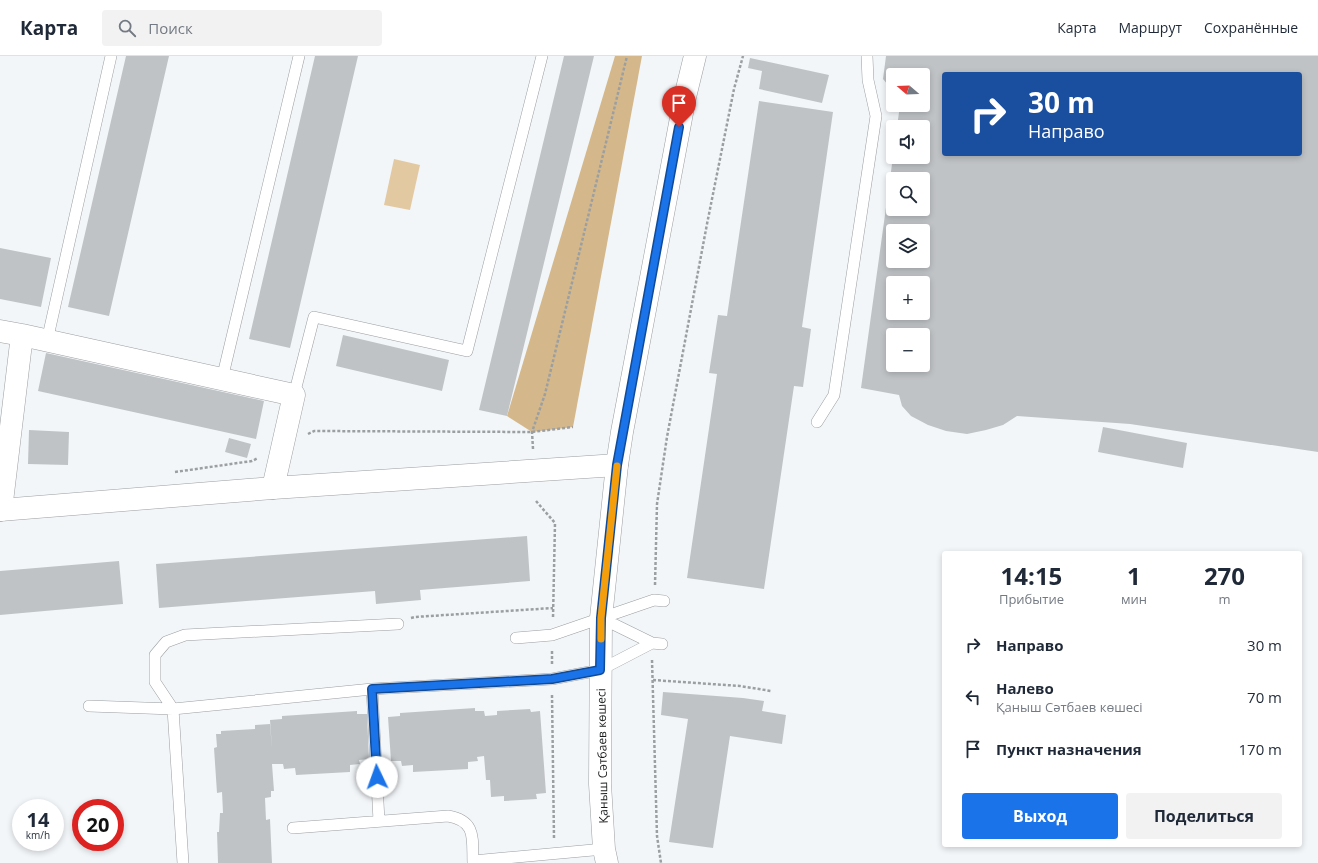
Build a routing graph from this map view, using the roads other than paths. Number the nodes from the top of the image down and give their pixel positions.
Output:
1 (112, 56) edge
2 (300, 56) edge
3 (542, 56) edge
4 (695, 56) edge
5 (867, 56) edge
6 (0, 331) edge
7 (22, 336) junction
8 (47, 341) junction
9 (222, 379) junction
10 (294, 395) junction
11 (817, 422) dead end
12 (617, 465) junction
13 (273, 488) junction
14 (0, 510) edge
15 (659, 600) road end
16 (601, 618) junction
17 (398, 624) road end
18 (516, 638) dead end
19 (600, 670) junction
20 (372, 689) junction
21 (89, 706) dead end
22 (173, 709) junction
23 (379, 821) junction
24 (293, 828) dead end
25 (606, 856) edge
26 (473, 862) edge
27 (183, 863) edge

1 - 8 lane
2 - 9 lane
3 - 10 lane
4 - 12 street, Қаныш Сәтбаев көшесі
5 - 11 lane
6 - 7 street
7 - 8 street
7 - 14 street
8 - 9 street
9 - 10 street
10 - 13 street
12 - 13 street
12 - 16 street, Қаныш Сәтбаев көшесі
13 - 14 street
15 - 16 lane
16 - 18 lane
16 - 19 street, Қаныш Сәтбаев көшесі
16 - 19 lane
17 - 22 lane
19 - 20 lane
19 - 25 street, Қаныш Сәтбаев көшесі
20 - 22 lane
20 - 23 lane
21 - 22 lane
22 - 27 lane
23 - 24 lane
23 - 26 lane
25 - 26 lane

